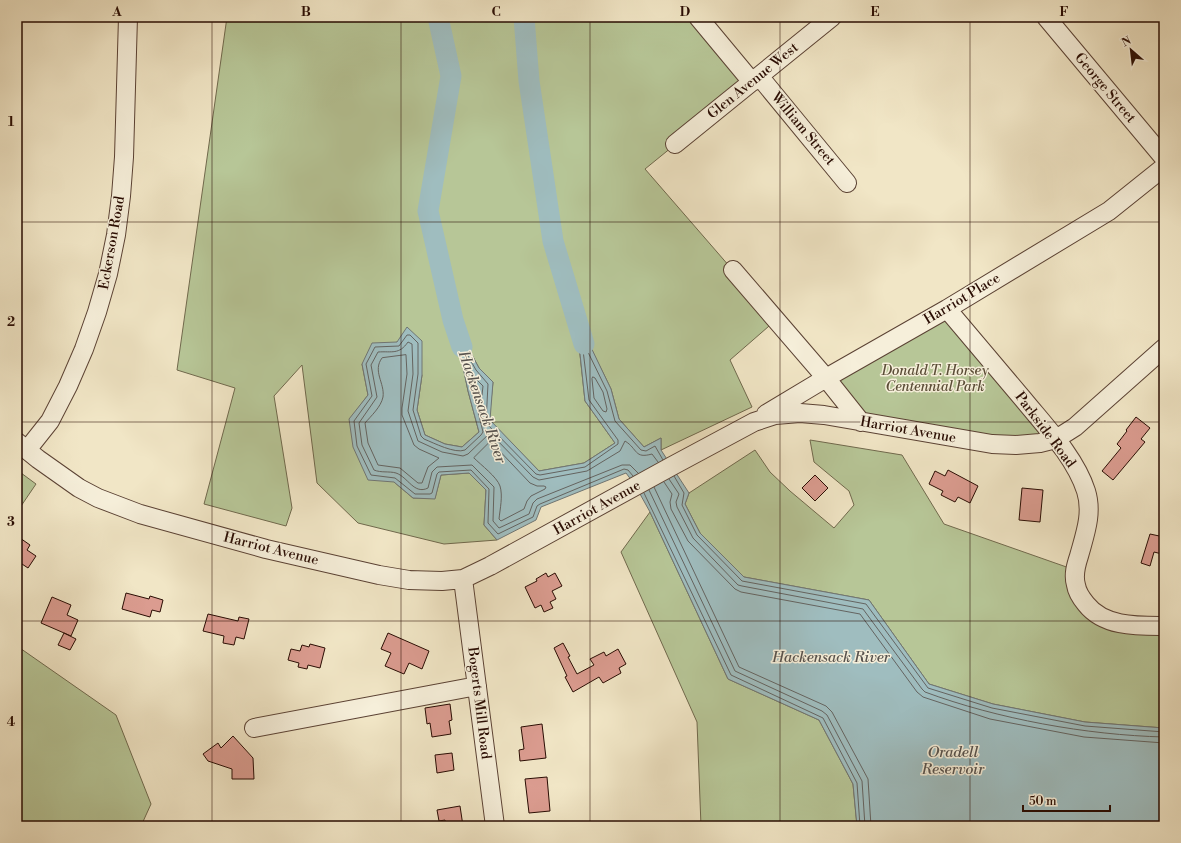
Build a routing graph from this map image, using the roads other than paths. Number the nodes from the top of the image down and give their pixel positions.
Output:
1 (128, 17) edge
2 (698, 17) edge
3 (832, 17) edge
4 (1046, 17) edge
5 (755, 79) junction
6 (675, 144) dead end
7 (1164, 158) edge
8 (1164, 167) edge
9 (847, 183) dead end
10 (733, 270) dead end
11 (947, 308) junction
12 (1164, 348) edge
13 (826, 378) junction
14 (754, 422) junction
15 (861, 422) junction
16 (1056, 439) junction
17 (22, 446) edge
18 (463, 579) junction
19 (1164, 626) edge
20 (477, 686) junction
21 (254, 728) dead end
22 (495, 826) edge

1 - 17 street, Eckerson Road
2 - 5 street, William Street
3 - 5 street, Glen Avenue West
4 - 7 street, George Street
5 - 6 street, Glen Avenue West
5 - 9 street, William Street
8 - 11 street, Harriot Place
10 - 13 street
11 - 13 street, Harriot Place
11 - 16 street, Parkside Road
12 - 16 street, Harriot Avenue
13 - 14 street, Harriot Place
13 - 15 street
14 - 15 street, Harriot Avenue
14 - 18 street, Harriot Avenue
15 - 16 street, Harriot Avenue
16 - 19 street, Parkside Road
17 - 18 street, Harriot Avenue
18 - 20 street, Bogerts Mill Road
20 - 21 street
20 - 22 street, Bogerts Mill Road

